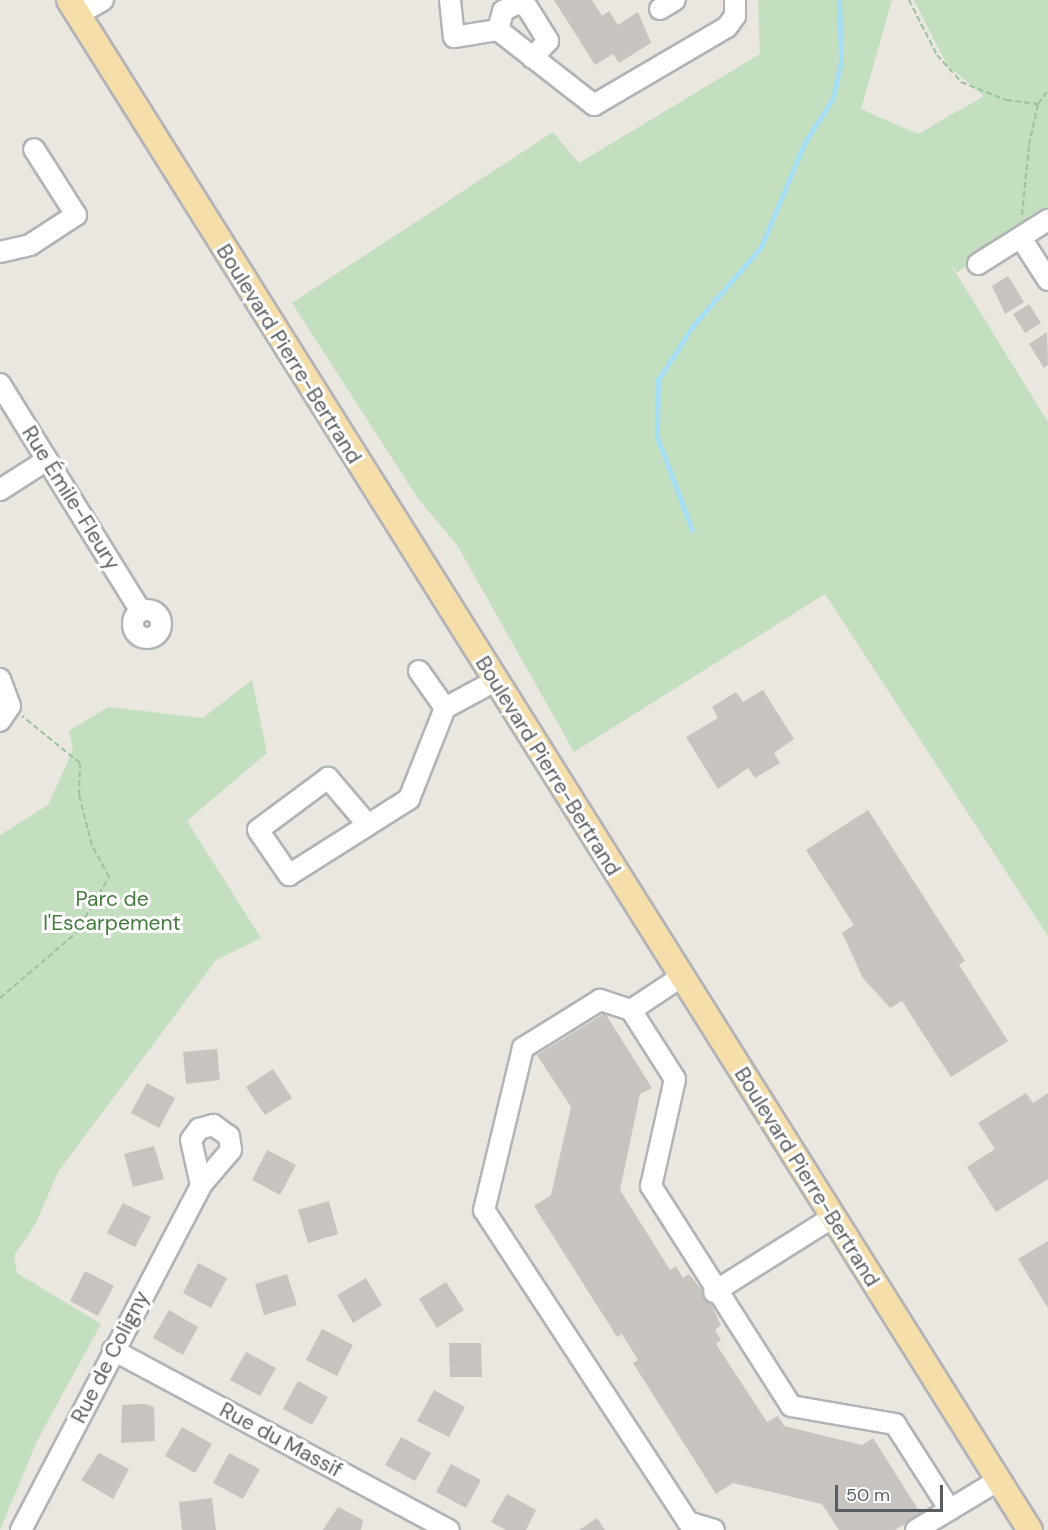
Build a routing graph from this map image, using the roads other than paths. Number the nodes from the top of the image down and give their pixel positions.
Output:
1 (103, 0) edge
2 (450, 0) edge
3 (735, 0) edge
4 (73, 8) edge
5 (498, 30) junction
6 (532, 58) junction
7 (34, 149) dead end
8 (1048, 220) edge
9 (1022, 237) junction
10 (0, 252) edge
11 (978, 264) dead end
12 (1048, 280) edge
13 (0, 384) edge
14 (47, 460) junction
15 (0, 490) edge
16 (141, 611) dead end
17 (419, 671) dead end
18 (0, 679) edge
19 (495, 681) junction
20 (445, 708) junction
21 (5, 713) edge
22 (368, 825) junction
23 (681, 977) junction
24 (631, 1010) junction
25 (201, 1185) dead end
26 (833, 1218) junction
27 (714, 1292) junction
28 (113, 1350) junction
29 (999, 1480) junction
30 (950, 1510) junction
31 (21, 1530) edge
32 (449, 1530) edge
33 (714, 1530) edge
34 (916, 1530) edge
35 (1030, 1530) edge

1 - 4 street
2 - 5 street
3 - 6 street
4 - 19 main road, Boulevard Pierre-Bertrand
5 - 6 street
5 - 6 street
7 - 10 street
8 - 9 street
9 - 11 street
9 - 12 street
13 - 14 street, Rue Émile-Fleury
14 - 15 street
14 - 16 street, Rue Émile-Fleury
17 - 20 street
18 - 21 street
19 - 20 street
19 - 23 main road, Boulevard Pierre-Bertrand
20 - 22 street
22 - 22 street
23 - 24 street
23 - 26 main road, Boulevard Pierre-Bertrand
24 - 27 street
24 - 33 street
25 - 28 street, Rue de Coligny
26 - 27 street
26 - 29 main road, Boulevard Pierre-Bertrand
27 - 30 street
28 - 31 street, Rue de Coligny
28 - 32 street, Rue du Massif
29 - 30 street
29 - 35 main road, Boulevard Pierre-Bertrand
30 - 34 street

